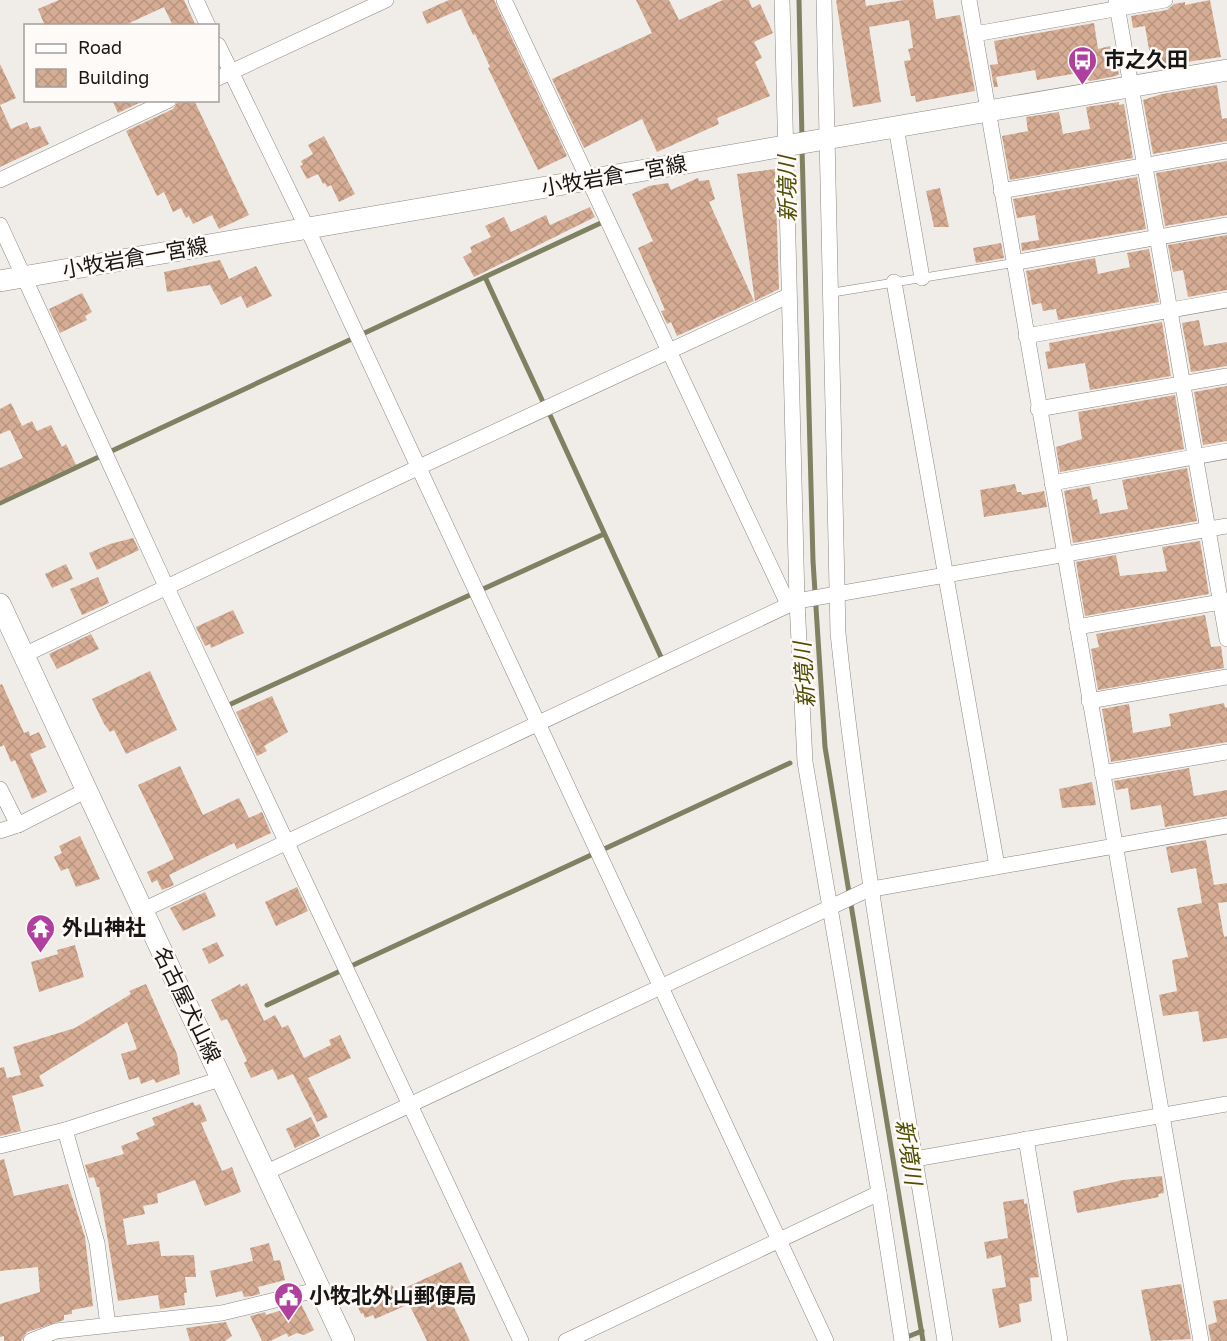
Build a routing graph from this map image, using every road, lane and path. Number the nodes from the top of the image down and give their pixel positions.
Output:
1 (196, 0) edge
2 (386, 0) edge
3 (504, 0) edge
4 (782, 0) edge
5 (825, 0) edge
6 (969, 0) edge
7 (1165, 0) edge
8 (1117, 4) edge
9 (207, 24) edge
10 (975, 34) junction
11 (219, 50) edge
12 (1227, 70) edge
13 (224, 75) edge
14 (1131, 85) junction
15 (165, 102) edge
16 (988, 111) junction
17 (896, 127) junction
18 (824, 140) junction
19 (789, 146) junction
20 (1227, 151) edge
21 (1145, 165) junction
22 (0, 180) edge
23 (588, 181) junction
24 (1001, 191) junction
25 (0, 225) edge
26 (1227, 225) edge
27 (307, 228) junction
28 (1157, 238) junction
29 (1013, 263) junction
30 (26, 277) junction
31 (922, 278) junction
32 (0, 281) edge
33 (894, 282) junction
34 (830, 293) junction
35 (788, 296) junction
36 (1227, 300) edge
37 (1170, 310) junction
38 (1026, 336) junction
39 (669, 351) junction
40 (1227, 376) edge
41 (1183, 383) junction
42 (1038, 409) junction
43 (1227, 451) edge
44 (1195, 457) junction
45 (417, 468) junction
46 (1052, 483) junction
47 (1227, 526) edge
48 (1208, 529) junction
49 (1064, 554) junction
50 (945, 574) junction
51 (166, 586) junction
52 (835, 594) junction
53 (1224, 601) edge
54 (796, 602) junction
55 (0, 604) edge
56 (1077, 627) junction
57 (1227, 639) edge
58 (24, 655) junction
59 (1227, 677) edge
60 (1089, 701) junction
61 (537, 723) junction
62 (1227, 752) edge
63 (1102, 773) junction
64 (0, 789) edge
65 (87, 790) junction
66 (18, 825) junction
67 (1227, 826) edge
68 (0, 831) edge
69 (288, 841) junction
70 (1114, 846) junction
71 (997, 866) junction
72 (869, 889) junction
73 (833, 904) junction
74 (141, 911) junction
75 (661, 984) junction
76 (223, 1078) junction
77 (410, 1102) junction
78 (1227, 1104) edge
79 (1161, 1116) junction
80 (65, 1131) junction
81 (1026, 1139) junction
82 (0, 1146) edge
83 (915, 1159) junction
84 (267, 1172) junction
85 (879, 1193) junction
86 (779, 1241) junction
87 (320, 1289) junction
88 (108, 1325) junction
89 (31, 1341) edge
90 (345, 1341) edge
91 (521, 1341) edge
92 (566, 1341) edge
93 (826, 1341) edge
94 (902, 1341) edge
95 (945, 1341) edge
96 (1060, 1341) edge
97 (1201, 1341) edge

1 - 9 street
2 - 13 street
3 - 23 street
4 - 19 street
5 - 18 street
6 - 10 street
7 - 8 street
8 - 10 street
8 - 14 street
10 - 16 street
11 - 13 street
12 - 14 main road, 小牧岩倉一宮線
13 - 27 street
14 - 16 main road, 小牧岩倉一宮線
14 - 21 street
15 - 22 street
16 - 17 main road, 小牧岩倉一宮線
16 - 24 street
17 - 18 main road, 小牧岩倉一宮線
17 - 31 street
18 - 19 main road, 小牧岩倉一宮線
18 - 34 street
19 - 23 main road, 小牧岩倉一宮線
19 - 35 street
20 - 21 street
21 - 24 street
21 - 28 street
23 - 27 main road, 小牧岩倉一宮線
23 - 39 street
24 - 29 street
25 - 30 street
26 - 28 street
27 - 30 main road, 小牧岩倉一宮線
27 - 45 street
28 - 29 street
28 - 37 street
29 - 31 lane
29 - 38 street
30 - 32 main road, 小牧岩倉一宮線
30 - 51 street
31 - 33 lane
33 - 34 lane
33 - 50 street
34 - 52 street
35 - 39 street
35 - 54 street
36 - 37 street
37 - 38 street
37 - 41 street
38 - 42 street
39 - 45 street
39 - 54 street
40 - 41 street
41 - 42 street
41 - 44 street
42 - 46 street
43 - 44 street
44 - 46 street
44 - 48 street
45 - 51 street
45 - 61 street
46 - 49 street
47 - 48 street
48 - 49 street
48 - 53 street
49 - 50 street
49 - 56 street
50 - 52 street
50 - 71 street
51 - 58 street
51 - 69 street
52 - 54 street
52 - 72 street
53 - 56 street
53 - 57 street
54 - 61 street
54 - 73 street
55 - 58 main road, 名古屋犬山線
56 - 60 street
58 - 65 main road, 名古屋犬山線
59 - 60 street
60 - 63 street
61 - 69 street
61 - 75 street
62 - 63 street
63 - 70 street
64 - 66 street
65 - 66 street
65 - 74 main road, 名古屋犬山線
66 - 68 street
67 - 70 street
69 - 74 street
69 - 77 street
70 - 71 street
70 - 79 street
71 - 72 street
72 - 73 street
72 - 83 street
73 - 75 street
73 - 85 street
74 - 76 main road, 名古屋犬山線
75 - 77 street
75 - 86 street
76 - 80 street
76 - 84 main road, 名古屋犬山線
77 - 84 street
77 - 91 street
78 - 79 street
79 - 81 street
79 - 97 street
80 - 82 street
80 - 88 street
81 - 83 street
81 - 96 street
83 - 95 street
84 - 87 main road, 名古屋犬山線
85 - 86 street
85 - 94 street
86 - 92 street
86 - 93 street
87 - 88 street
87 - 90 main road, 名古屋犬山線
88 - 89 street

